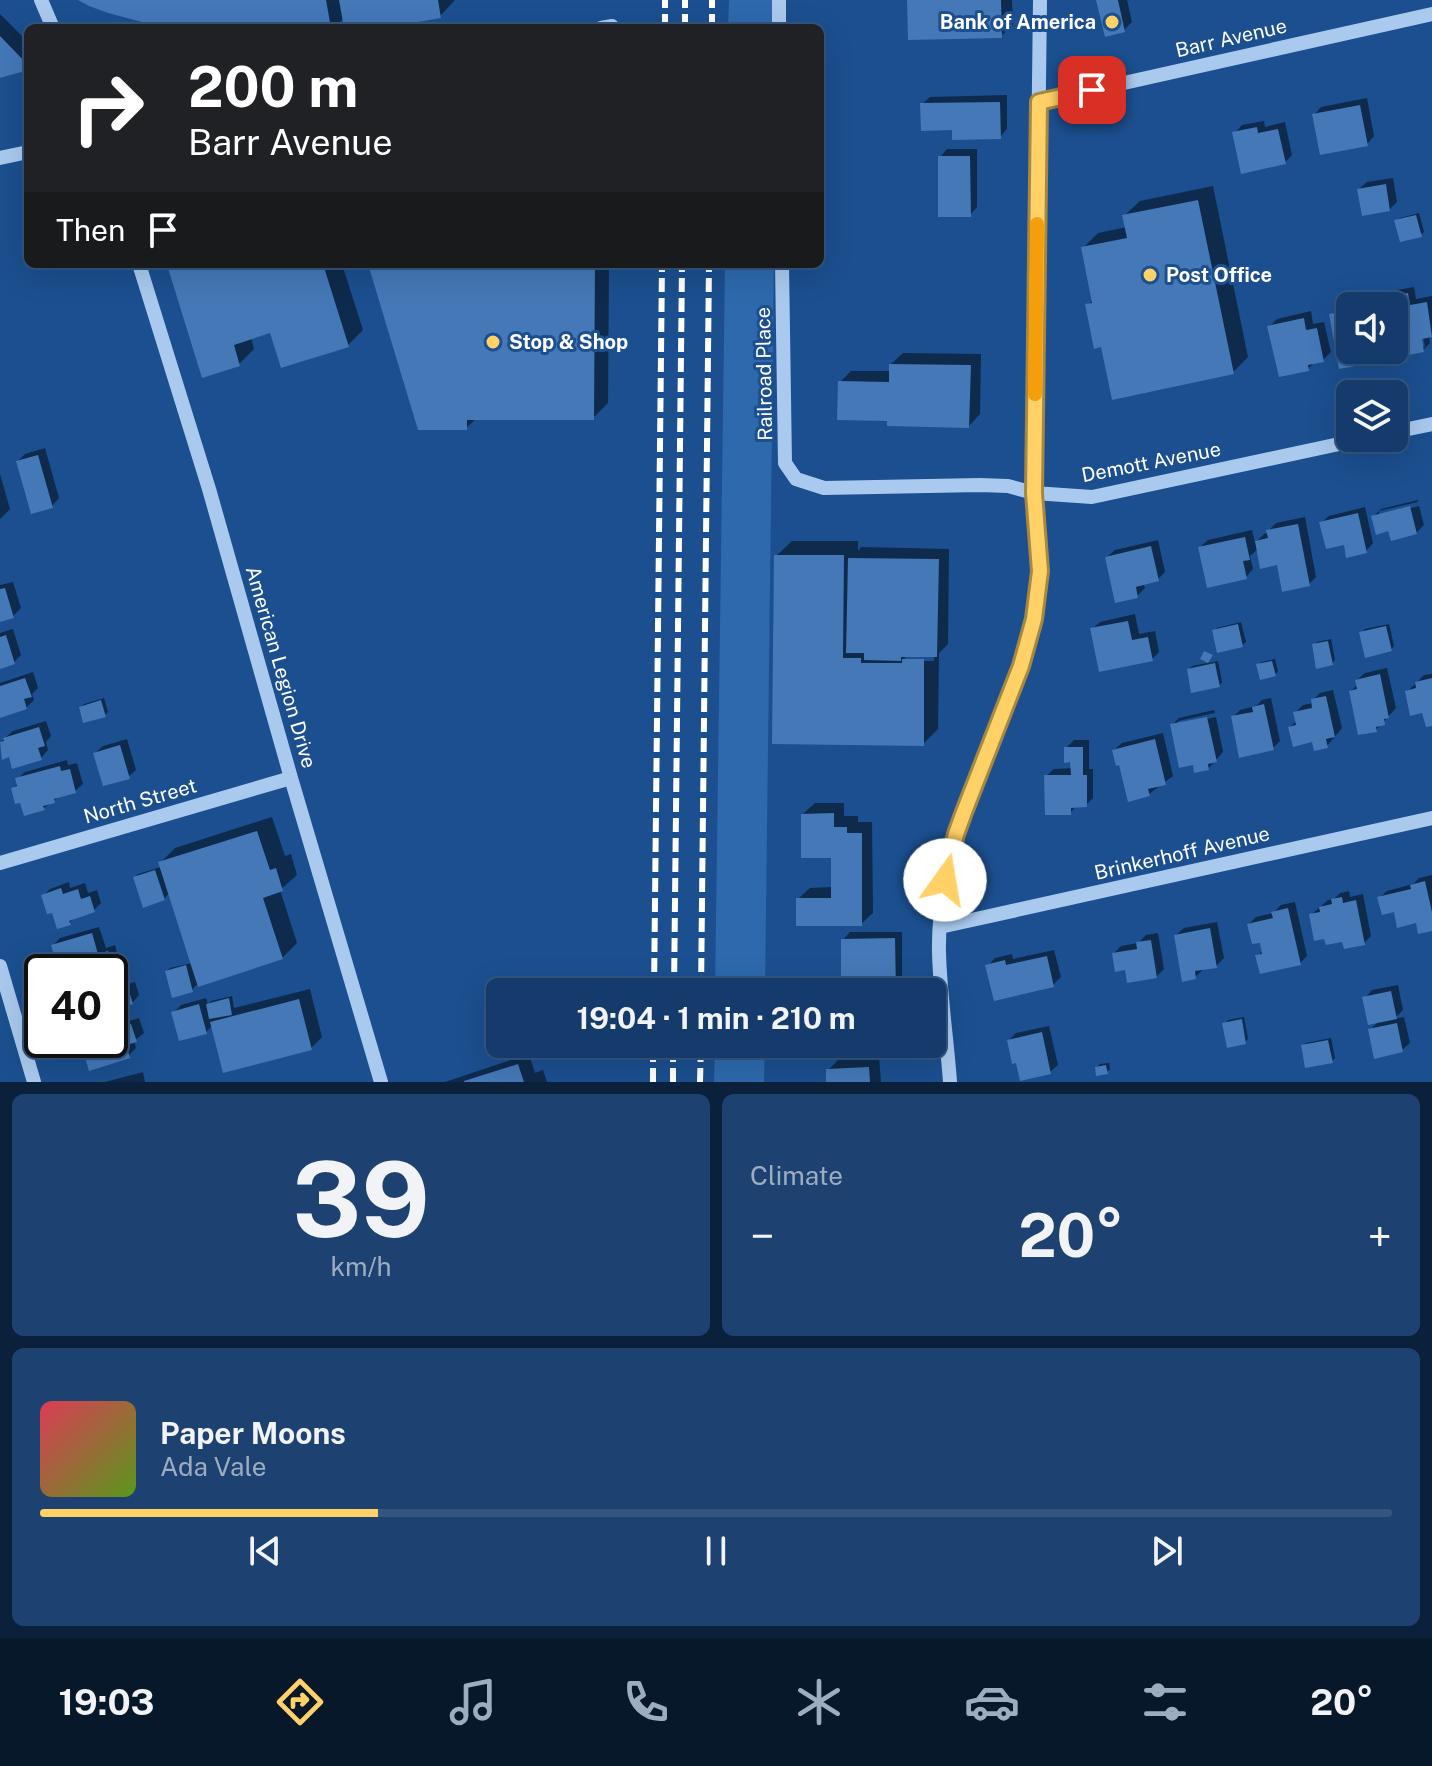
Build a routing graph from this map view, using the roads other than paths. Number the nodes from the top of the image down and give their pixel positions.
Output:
1 (41, 0) edge
2 (779, 0) edge
3 (1040, 0) edge
4 (1432, 14) edge
5 (51, 24) edge
6 (779, 24) edge
7 (1039, 102) junction
8 (24, 153) edge
9 (0, 158) edge
10 (140, 268) edge
11 (782, 268) edge
12 (1432, 424) edge
13 (1408, 429) edge
14 (1336, 445) edge
15 (796, 479) joint
16 (1034, 493) junction
17 (291, 778) junction
18 (1432, 818) edge
19 (0, 863) edge
20 (940, 927) junction
21 (0, 966) edge
22 (34, 1082) edge
23 (381, 1082) edge
24 (950, 1082) edge

1 - 5 street
2 - 6 street
3 - 7 street
4 - 7 street, Barr Avenue
7 - 16 street
8 - 9 street
10 - 17 street, American Legion Drive
11 - 15 street, Railroad Place
12 - 13 street
14 - 16 street, Demott Avenue
15 - 16 street, Demott Avenue
16 - 20 street
17 - 19 street, North Street
17 - 23 street, American Legion Drive
18 - 20 street, Brinkerhoff Avenue
20 - 24 street
21 - 22 street

